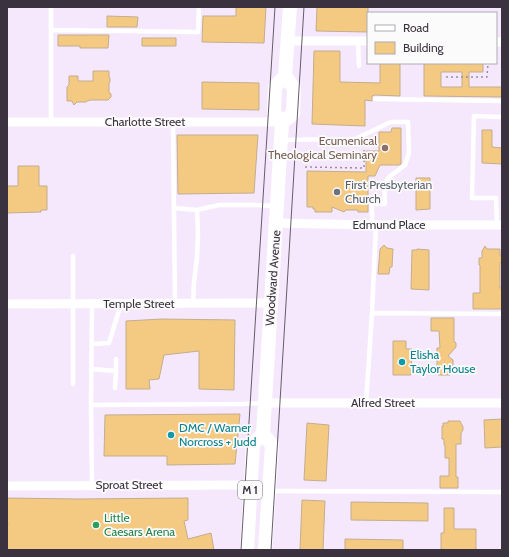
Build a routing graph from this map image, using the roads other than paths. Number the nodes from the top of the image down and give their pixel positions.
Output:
1 (51, 7) edge
2 (199, 7) edge
3 (290, 7) edge
4 (51, 30) junction
5 (288, 41) junction
6 (358, 41) junction
7 (367, 41) edge
8 (359, 66) dead end
9 (285, 76) junction
10 (375, 100) dead end
11 (502, 101) edge
12 (502, 117) edge
13 (7, 122) edge
14 (51, 122) junction
15 (173, 122) junction
16 (282, 122) junction
17 (281, 140) junction
18 (277, 206) junction
19 (174, 208) junction
20 (197, 210) junction
21 (276, 223) junction
22 (374, 225) junction
23 (499, 225) edge
24 (73, 256) dead end
25 (271, 303) junction
26 (7, 304) edge
27 (73, 304) junction
28 (92, 304) junction
29 (121, 304) junction
30 (175, 304) junction
31 (193, 304) junction
32 (372, 313) junction
33 (502, 314) edge
34 (92, 344) junction
35 (116, 359) dead end
36 (92, 369) junction
37 (116, 371) junction
38 (73, 384) dead end
39 (115, 388) dead end
40 (265, 403) junction
41 (366, 403) junction
42 (502, 403) edge
43 (91, 405) junction
44 (263, 434) junction
45 (251, 485) junction
46 (7, 486) edge
47 (92, 486) junction
48 (269, 491) junction
49 (502, 492) edge
50 (247, 550) edge
51 (265, 550) edge

1 - 4 lane
2 - 4 lane
3 - 5 main road, Woodward Avenue / M 1
4 - 14 lane
5 - 6 street
5 - 9 main road, Woodward Avenue / M 1
6 - 7 street
6 - 8 lane
9 - 16 main road, Woodward Avenue / M 1
9 - 16 main road
10 - 11 lane
12 - 23 lane
13 - 14 street, Charlotte Street
14 - 15 street, Charlotte Street
15 - 16 street, Charlotte Street
15 - 19 lane
16 - 17 main road, Woodward Avenue / M 1
17 - 18 main road, Woodward Avenue / M 1
17 - 22 lane
18 - 20 lane
18 - 21 main road, Woodward Avenue / M 1
19 - 20 lane
19 - 30 lane
20 - 31 lane
21 - 22 street, Edmund Place
21 - 25 main road, Woodward Avenue / M 1
22 - 23 street, Edmund Place
22 - 32 lane
24 - 27 lane
25 - 31 street, Temple Street
25 - 40 main road, Woodward Avenue / M 1
26 - 27 street, Temple Street
27 - 28 street, Temple Street
27 - 38 lane
28 - 29 street, Temple Street
28 - 34 lane
29 - 30 street, Temple Street
29 - 34 lane
30 - 31 street, Temple Street
32 - 33 lane
32 - 41 lane
34 - 36 lane
35 - 37 lane
36 - 37 lane
36 - 43 lane
37 - 39 lane
40 - 41 street, Alfred Street
40 - 43 lane
40 - 44 main road, Woodward Avenue / M 1
41 - 42 street, Alfred Street
43 - 47 lane
44 - 45 main road, Woodward Avenue / M 1
44 - 48 main road, M 1
45 - 47 street, Sproat Street
45 - 50 main road, Woodward Avenue / M 1
46 - 47 street, Sproat Street
48 - 49 lane
48 - 51 main road, M 1

